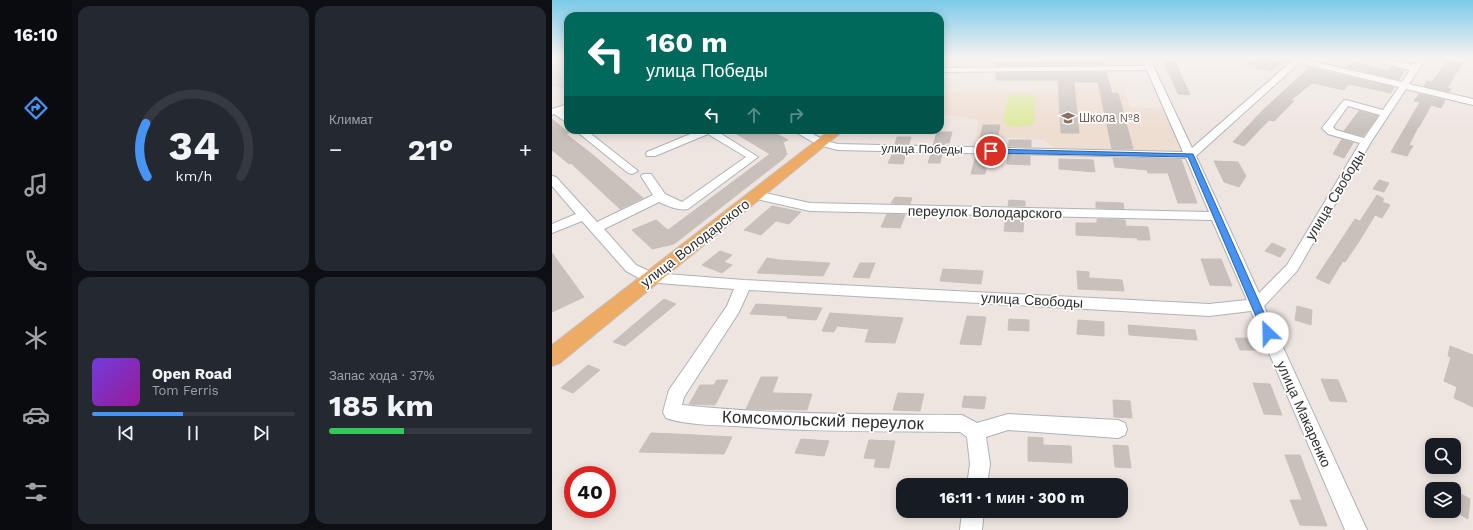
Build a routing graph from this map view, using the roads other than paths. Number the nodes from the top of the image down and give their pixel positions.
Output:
1 (1157, 82) edge
2 (1274, 82) edge
3 (1388, 82) edge
4 (1407, 82) edge
5 (1404, 86) junction
6 (1473, 102) edge
7 (564, 108) edge
8 (554, 112) edge
9 (1385, 114) junction
10 (564, 118) edge
11 (585, 134) edge
12 (699, 134) edge
13 (716, 134) edge
14 (805, 134) edge
15 (833, 134) edge
16 (1366, 142) junction
17 (822, 143) junction
18 (651, 154) dead end
19 (1190, 155) junction
20 (632, 171) dead end
21 (647, 176) dead end
22 (554, 183) edge
23 (756, 195) junction
24 (659, 197) junction
25 (584, 216) junction
26 (1216, 216) junction
27 (595, 228) junction
28 (552, 229) edge
29 (651, 278) junction
30 (744, 285) junction
31 (1256, 305) junction
32 (552, 357) edge
33 (1118, 429) dead end
34 (976, 432) junction
35 (978, 478) edge
36 (972, 518) edge
37 (971, 530) edge
38 (1356, 530) edge

1 - 19 street, улица Макаренко
2 - 19 street
3 - 5 street
4 - 5 street, улица Свободы
5 - 6 street
5 - 9 street, улица Свободы
7 - 8 street
8 - 10 street
9 - 16 street, улица Свободы
9 - 16 street
11 - 20 street
12 - 18 street
13 - 24 street
14 - 17 street, улица Победы
15 - 17 main road, улица Володарского
16 - 31 street, улица Свободы
17 - 19 street, улица Победы
17 - 23 main road, улица Володарского
19 - 26 street, улица Макаренко
21 - 24 street
22 - 25 street, улица Свободы
23 - 26 street, переулок Володарского
23 - 29 main road, улица Володарского
24 - 27 street
25 - 27 street, улица Свободы
25 - 28 street
26 - 31 street, улица Макаренко
27 - 29 street, улица Свободы
29 - 30 street, улица Свободы
29 - 32 main road, улица Володарского
30 - 31 street, улица Свободы
30 - 34 street, Комсомольский переулок
31 - 38 street, улица Макаренко
33 - 34 street
34 - 35 street
36 - 37 street

